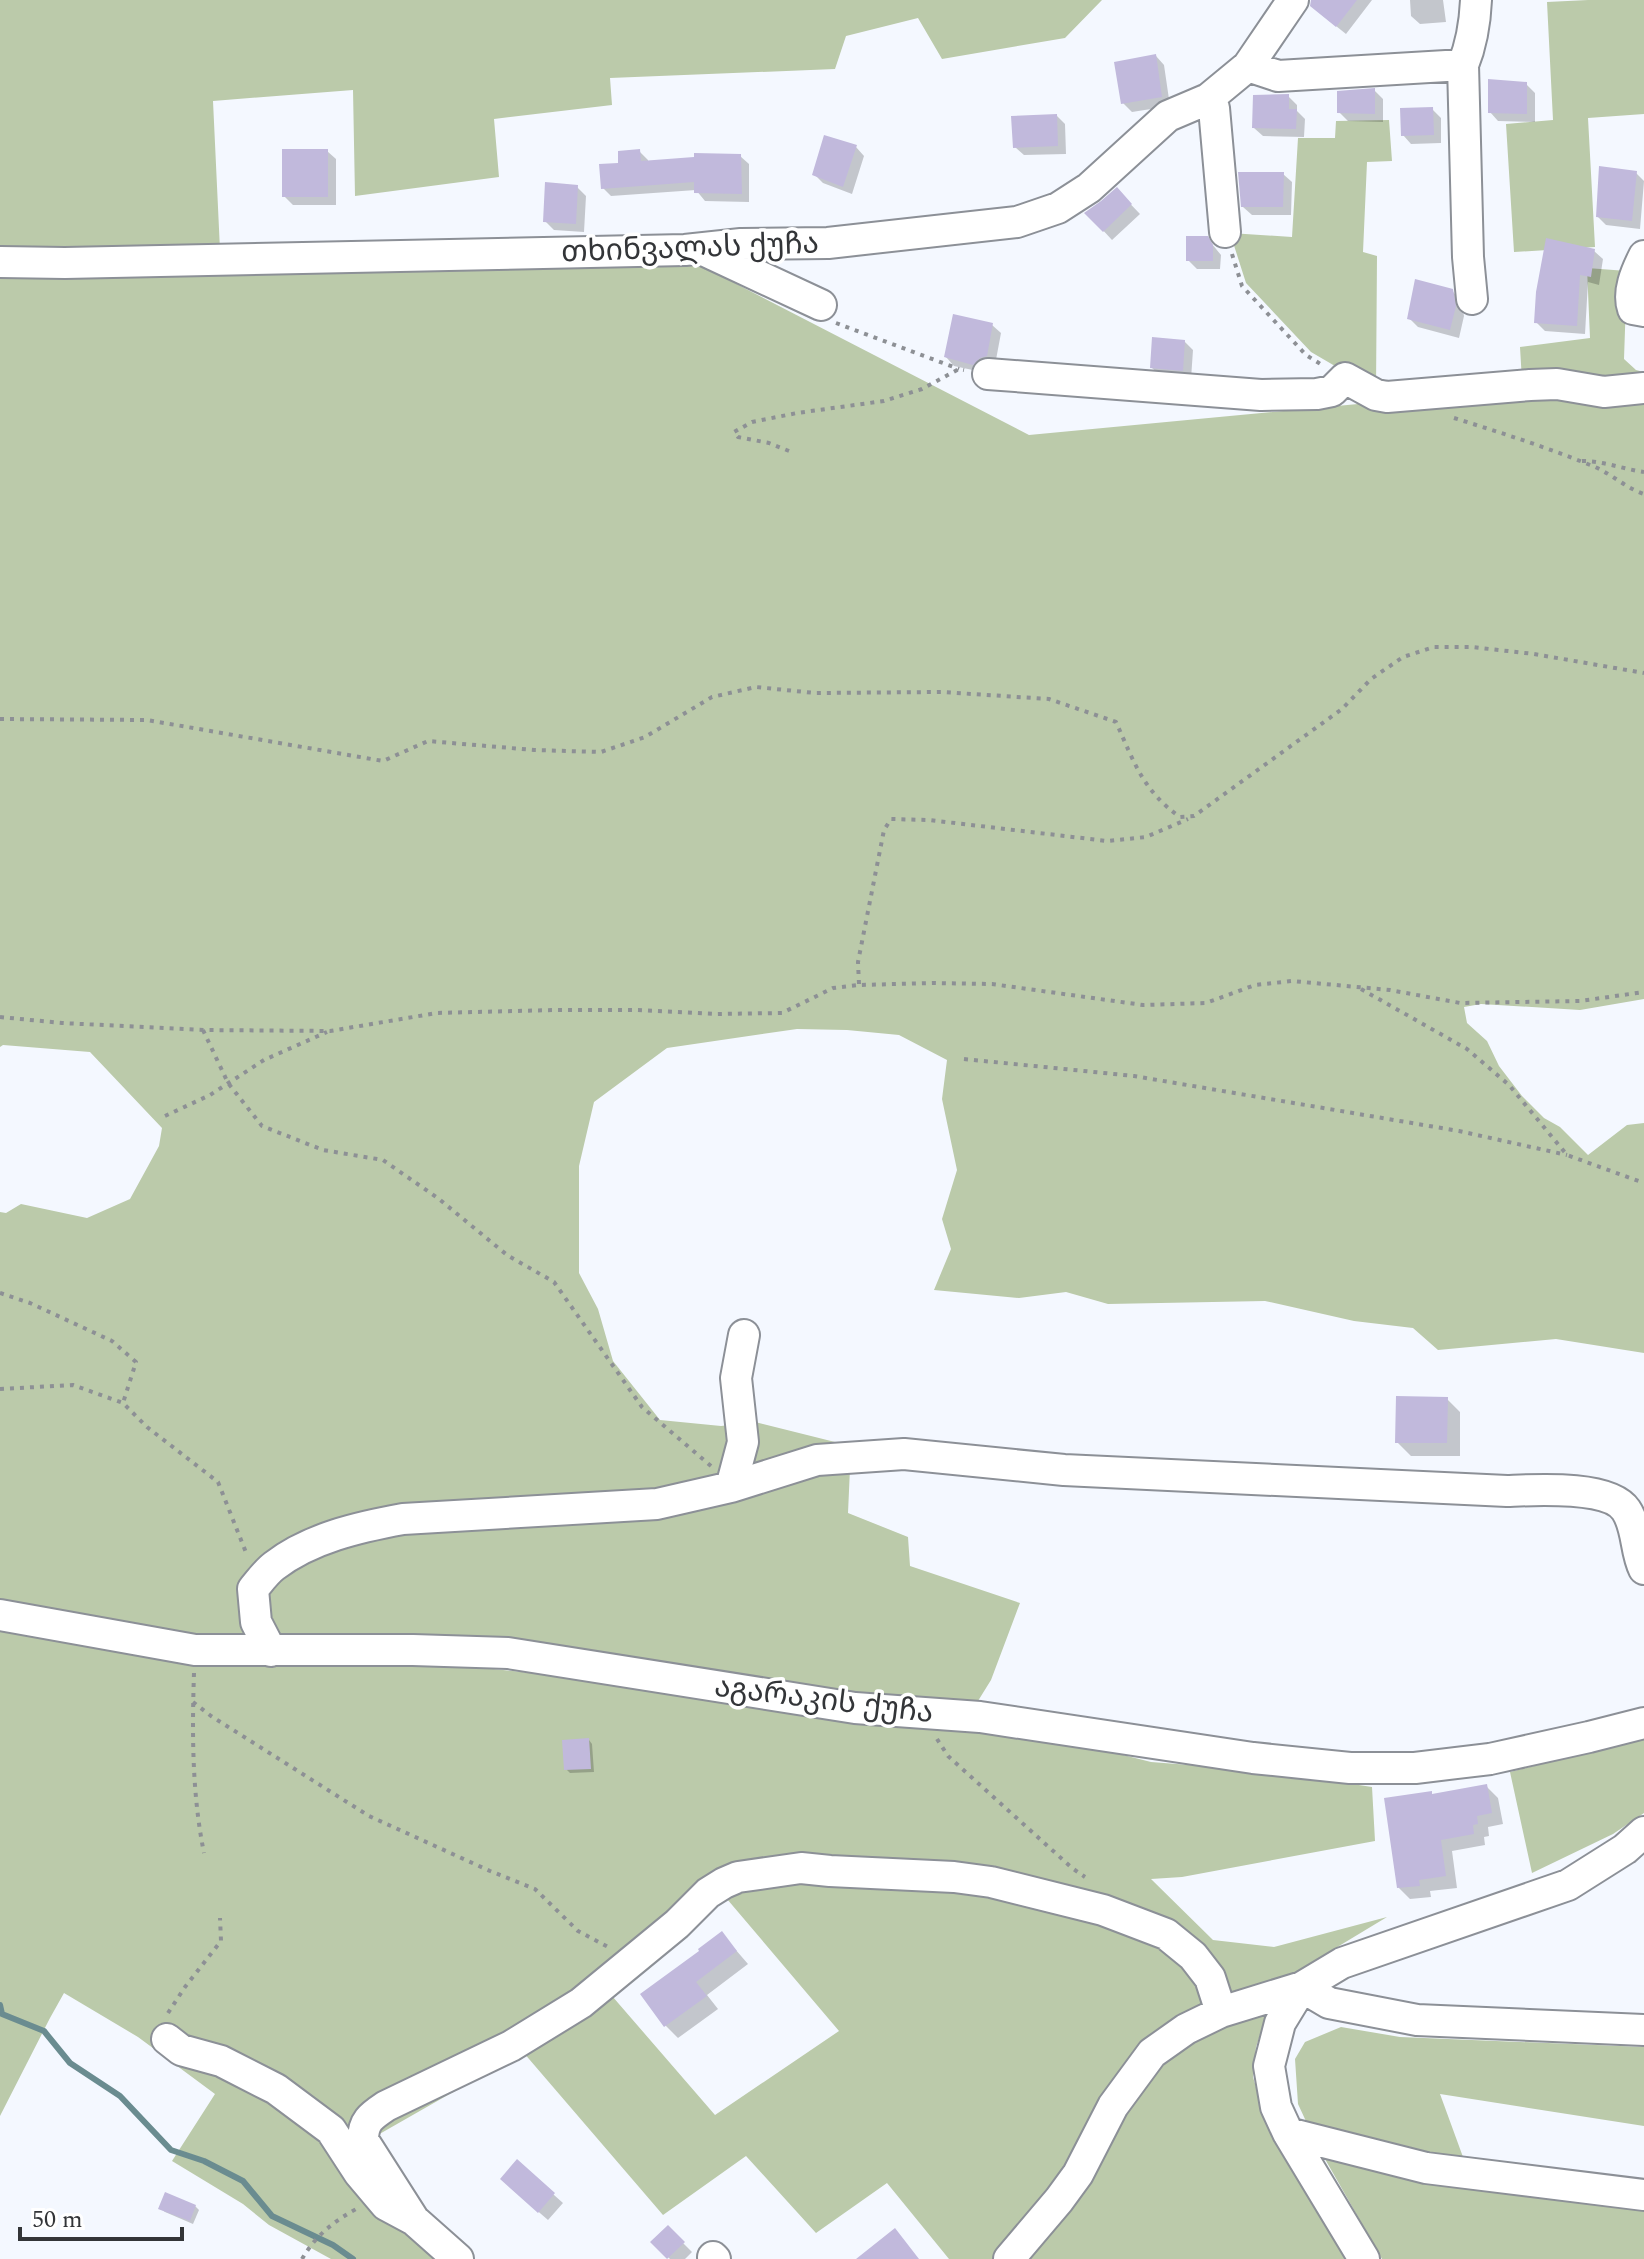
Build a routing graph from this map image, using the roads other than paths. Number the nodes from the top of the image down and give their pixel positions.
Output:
1 (1293, 0) edge
2 (1476, 0) edge
3 (1463, 65) junction
4 (1248, 66) junction
5 (1208, 99) junction
6 (1225, 232) road end
7 (701, 249) junction
8 (1644, 256) edge
9 (0, 262) edge
10 (1472, 299) dead end
11 (821, 305) road end
12 (1644, 311) edge
13 (974, 372) road end
14 (1644, 388) edge
15 (744, 1335) dead end
16 (731, 1487) junction
17 (1644, 1569) edge
18 (0, 1615) edge
19 (271, 1651) junction
20 (1644, 1723) edge
21 (1644, 1832) edge
22 (1302, 1987) junction
23 (1221, 2012) junction
24 (1644, 2030) edge
25 (167, 2039) road end
26 (1288, 2133) junction
27 (1644, 2195) edge
28 (414, 2220) junction
29 (458, 2259) edge
30 (1009, 2259) edge
31 (1364, 2259) edge

1 - 4 street, თხინვალას ქუჩა
2 - 3 street
3 - 4 street
3 - 10 street
4 - 5 street, თხინვალას ქუჩა
5 - 6 street
5 - 7 street, თხინვალას ქუჩა
7 - 9 street, თხინვალას ქუჩა
7 - 11 street
8 - 12 street
13 - 14 street
15 - 16 street
16 - 17 street
16 - 19 street
18 - 19 street, აგარაკის ქუჩა
19 - 20 street, აგარაკის ქუჩა
21 - 22 street
22 - 23 street
22 - 24 street
22 - 26 street
23 - 28 street
23 - 30 street
25 - 28 street
26 - 27 street
26 - 31 street
28 - 29 street

